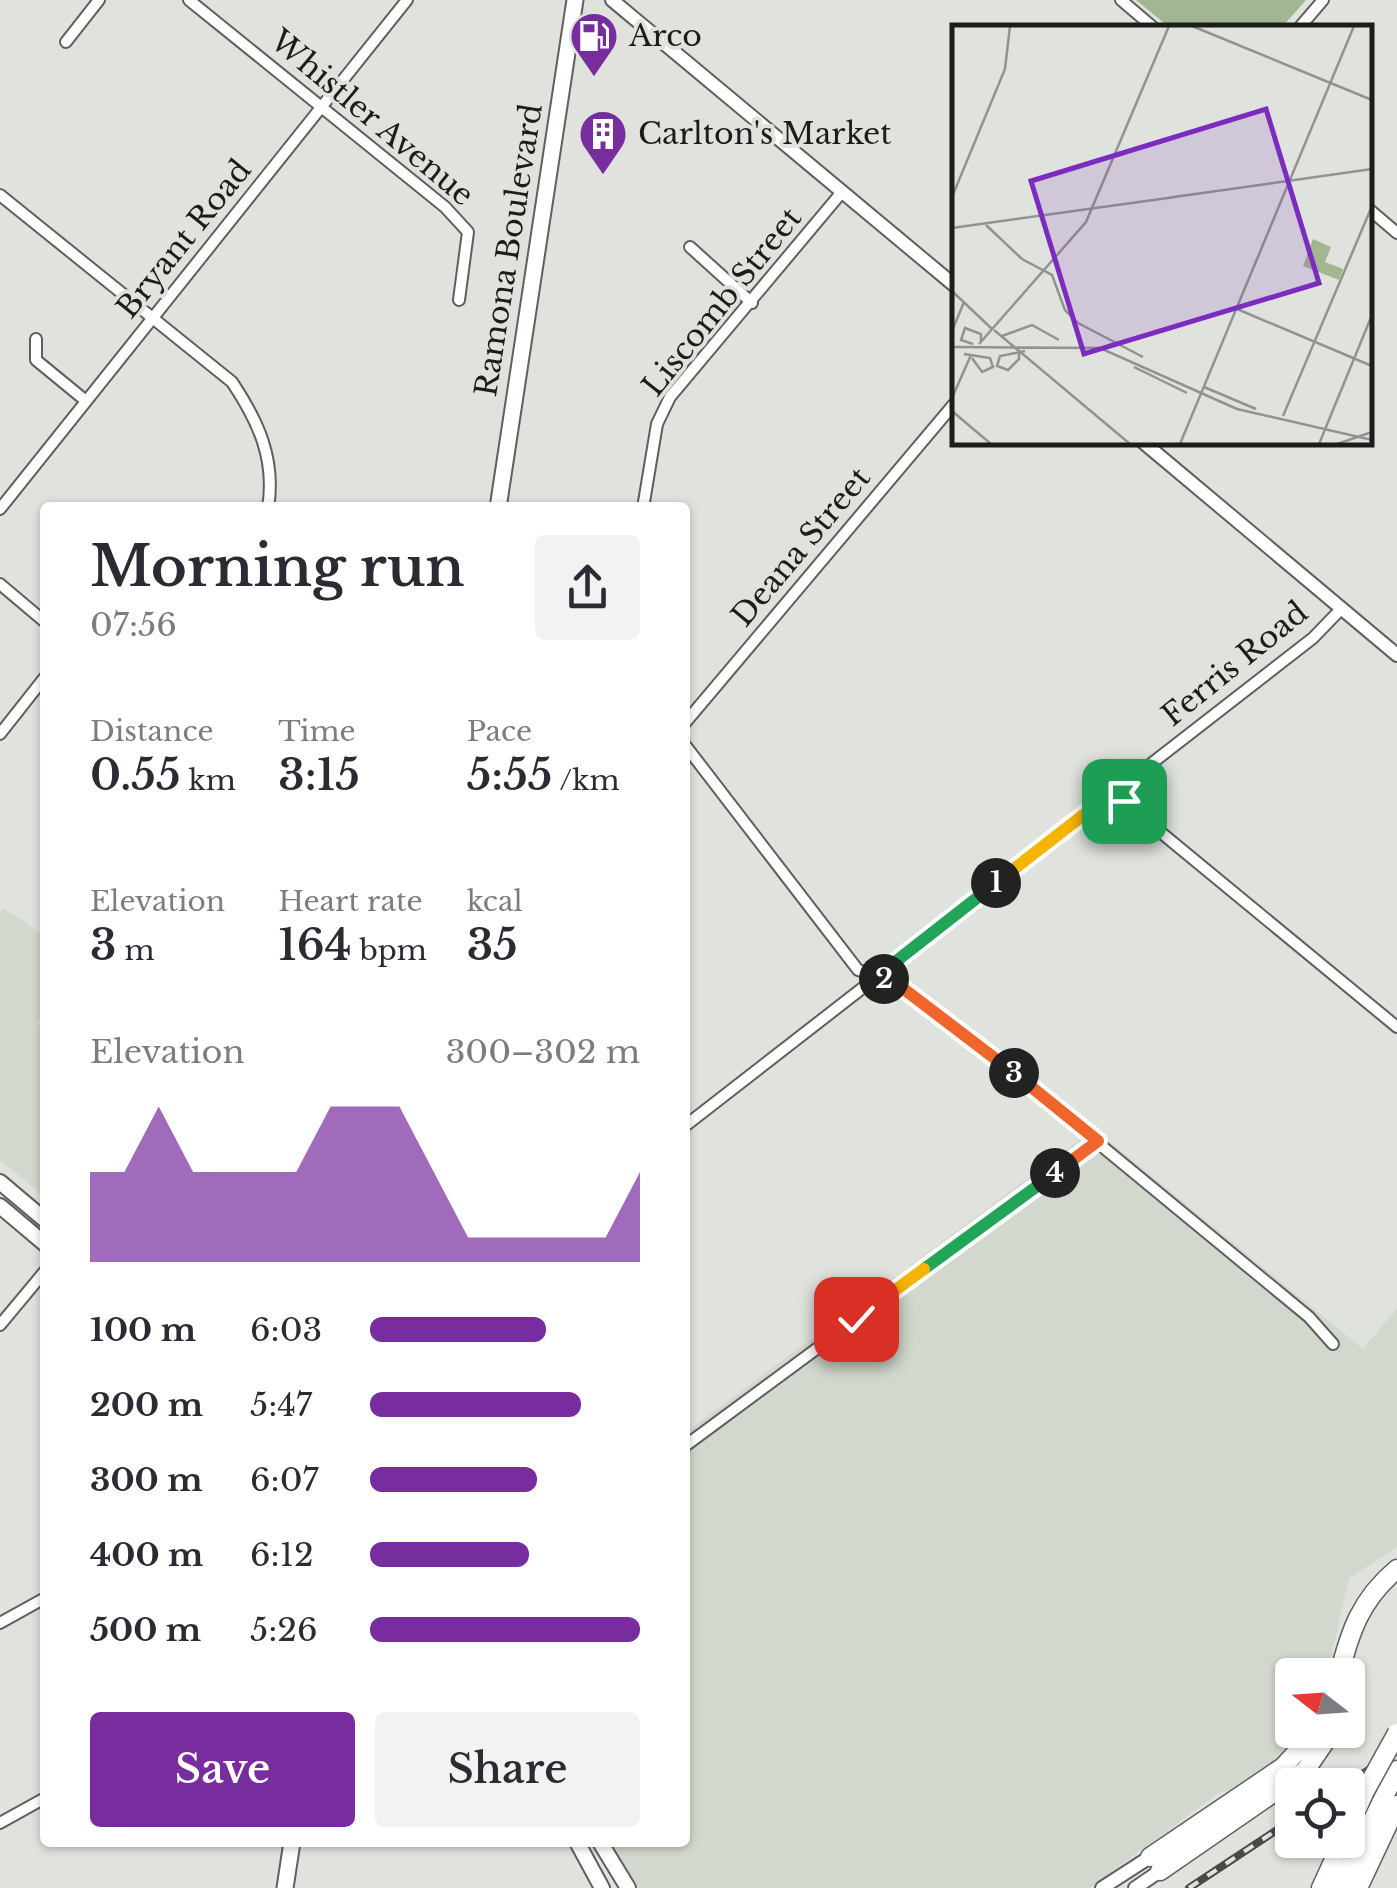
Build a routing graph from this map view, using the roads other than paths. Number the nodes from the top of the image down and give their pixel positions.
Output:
1 (98, 0) edge
2 (189, 0) edge
3 (407, 0) edge
4 (575, 0) edge
5 (612, 0) edge
6 (1121, 0) edge
7 (1323, 0) edge
8 (1150, 25) edge
9 (1302, 25) edge
10 (66, 42) dead end
11 (322, 108) junction
12 (842, 192) junction
13 (0, 195) edge
14 (1372, 212) edge
15 (1397, 233) edge
16 (690, 246) dead end
17 (952, 283) edge
18 (459, 300) dead end
19 (752, 303) junction
20 (153, 316) junction
21 (36, 339) dead end
22 (86, 401) junction
23 (952, 406) edge
24 (1147, 445) edge
25 (268, 502) edge
26 (499, 502) edge
27 (644, 502) edge
28 (0, 509) edge
29 (0, 584) edge
30 (1342, 609) junction
31 (40, 618) edge
32 (1397, 655) edge
33 (40, 684) edge
34 (690, 717) edge
35 (0, 734) edge
36 (690, 752) edge
37 (1113, 792) junction
38 (876, 977) junction
39 (1397, 1028) edge
40 (690, 1122) edge
41 (1098, 1141) junction
42 (0, 1182) edge
43 (0, 1206) edge
44 (40, 1216) edge
45 (40, 1240) edge
46 (40, 1276) edge
47 (0, 1324) edge
48 (1333, 1344) dead end
49 (690, 1442) edge
50 (1397, 1569) edge
51 (1397, 1580) edge
52 (40, 1601) edge
53 (0, 1624) edge
54 (1343, 1658) edge
55 (1355, 1658) edge
56 (1397, 1733) edge
57 (1301, 1748) edge
58 (1323, 1748) edge
59 (1394, 1775) edge
60 (1365, 1791) edge
61 (40, 1801) edge
62 (1397, 1804) edge
63 (0, 1823) edge
64 (1397, 1830) edge
65 (291, 1847) edge
66 (580, 1847) edge
67 (603, 1847) edge
68 (1335, 1858) edge
69 (1155, 1864) junction
70 (285, 1888) edge
71 (602, 1888) edge
72 (628, 1888) edge
73 (1102, 1888) edge
74 (1135, 1888) edge
75 (1321, 1888) edge
76 (1340, 1888) edge
77 (1358, 1888) edge
78 (1370, 1888) edge

1 - 10 street
2 - 11 street, Whistler Avenue
3 - 11 street, Bryant Road
4 - 26 main road, Ramona Boulevard
5 - 12 street
6 - 8 street
7 - 9 street
11 - 18 street, Whistler Avenue
11 - 20 street, Bryant Road
12 - 17 street
12 - 19 street, Liscomb Street
13 - 20 street
14 - 15 street
16 - 19 street
19 - 27 street, Liscomb Street
20 - 22 street, Bryant Road
20 - 25 street
21 - 22 street
22 - 28 street, Bryant Road
23 - 34 street, Deana Street
24 - 30 street
29 - 31 street
30 - 32 street
30 - 37 street, Ferris Road
33 - 35 street
36 - 38 street
37 - 38 street, Ferris Road
37 - 39 street
38 - 40 street, Ferris Road
38 - 41 street
41 - 48 street
41 - 49 street
42 - 44 main road
43 - 45 main road
46 - 47 street
50 - 54 highway
51 - 55 highway
52 - 53 street
56 - 60 highway, bridge
57 - 69 highway
58 - 69 highway
59 - 76 highway
61 - 63 street
62 - 77 highway
64 - 78 highway
65 - 70 main road
66 - 71 main road
67 - 72 main road
68 - 75 highway
69 - 73 street
69 - 74 street

